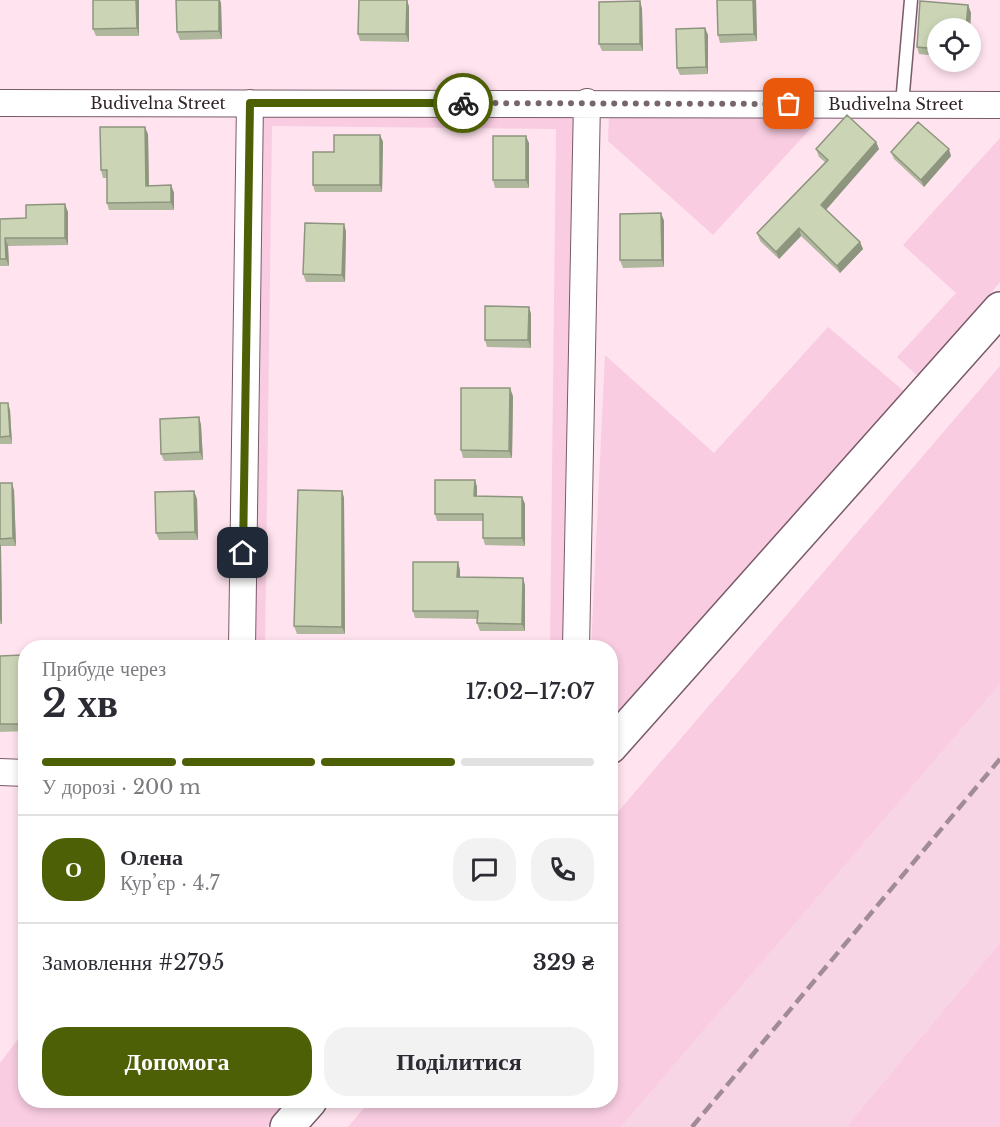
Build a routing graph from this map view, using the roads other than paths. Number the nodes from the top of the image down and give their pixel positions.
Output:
1 (911, 0) edge
2 (587, 102) junction
3 (0, 103) edge
4 (250, 103) junction
5 (902, 104) junction
6 (1000, 105) edge
7 (1000, 309) edge
8 (242, 640) edge
9 (576, 640) edge
10 (618, 738) edge
11 (0, 772) edge
12 (18, 773) edge
13 (303, 1108) edge
14 (288, 1127) edge

1 - 5 lane
2 - 4 street, Budivelna Street
2 - 5 street, Budivelna Street
2 - 9 street
3 - 4 street, Budivelna Street
4 - 8 street
5 - 6 street, Budivelna Street
7 - 10 main road
11 - 12 street
13 - 14 main road

